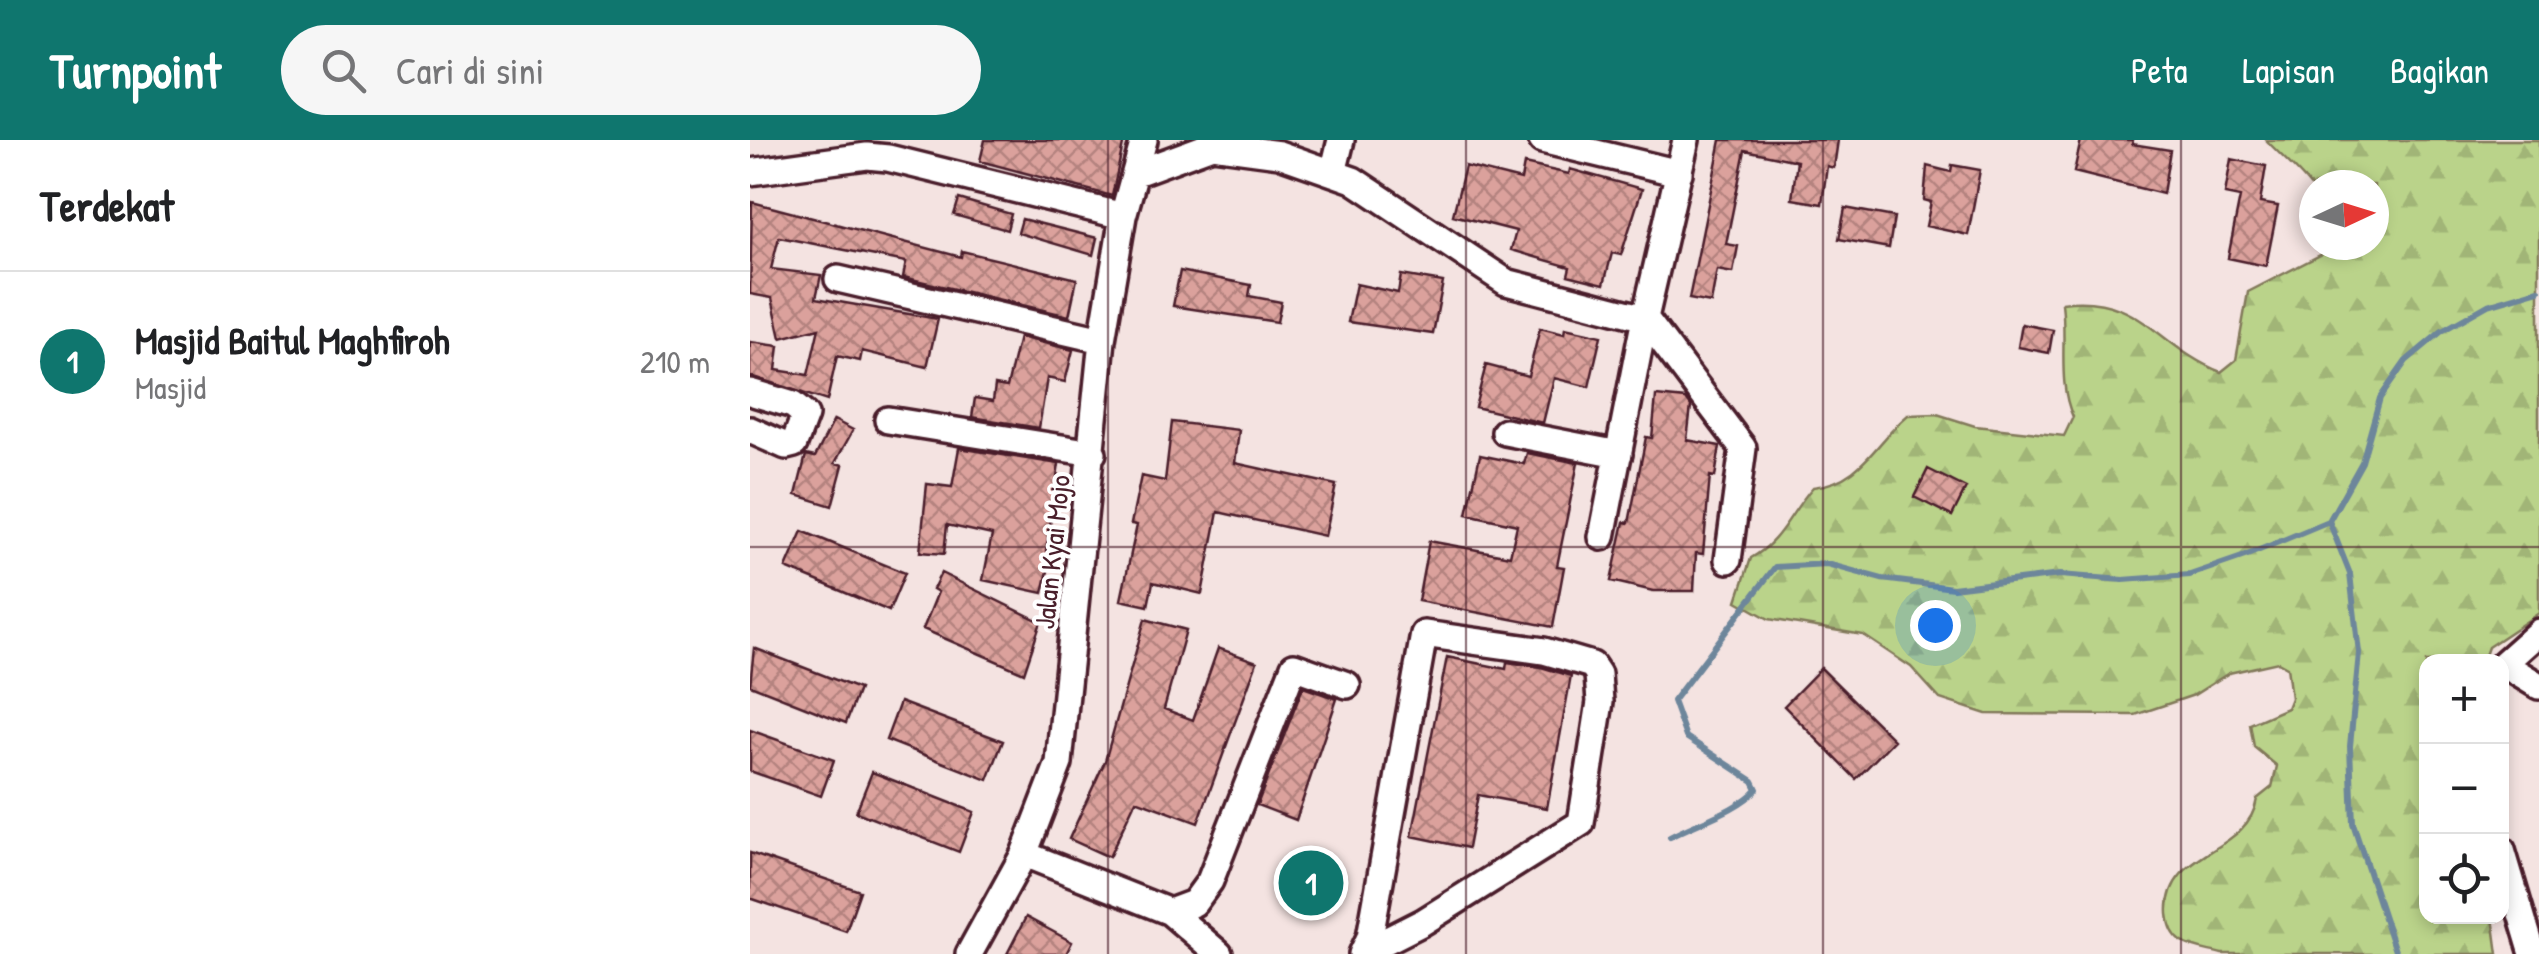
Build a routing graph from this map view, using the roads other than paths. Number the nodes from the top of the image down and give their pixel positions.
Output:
1 (1144, 140) edge
2 (1341, 140) edge
3 (1542, 140) edge
4 (1686, 140) edge
5 (750, 172) edge
6 (1136, 173) junction
7 (1679, 173) junction
8 (1333, 174) junction
9 (1123, 216) junction
10 (838, 279) dead end
11 (1646, 318) junction
12 (1102, 340) junction
13 (750, 392) edge
14 (888, 420) dead end
15 (750, 430) edge
16 (1505, 432) dead end
17 (1093, 453) junction
18 (1620, 454) junction
19 (1602, 537) dead end
20 (1728, 560) dead end
21 (2539, 632) edge
22 (2509, 659) edge
23 (2509, 669) edge
24 (1347, 685) dead end
25 (2539, 686) edge
26 (1024, 854) junction
27 (2509, 873) edge
28 (1170, 912) junction
29 (1363, 953) edge
30 (969, 954) edge
31 (1220, 954) edge
32 (2533, 954) edge

1 - 6 street, Jalan Kyai Mojo
2 - 8 street
3 - 7 street
4 - 7 street
5 - 9 street
6 - 8 street
6 - 9 street, Jalan Kyai Mojo
7 - 11 street
8 - 11 street
9 - 12 street, Jalan Kyai Mojo
10 - 12 street
11 - 18 street
11 - 20 street
12 - 17 street, Jalan Kyai Mojo
13 - 15 street
14 - 17 street
16 - 18 street
17 - 26 street, Jalan Kyai Mojo
18 - 19 street
21 - 22 street
23 - 25 street
24 - 28 street
26 - 28 street
26 - 30 street, Jalan Kyai Mojo
27 - 32 street
28 - 31 street
29 - 29 street

